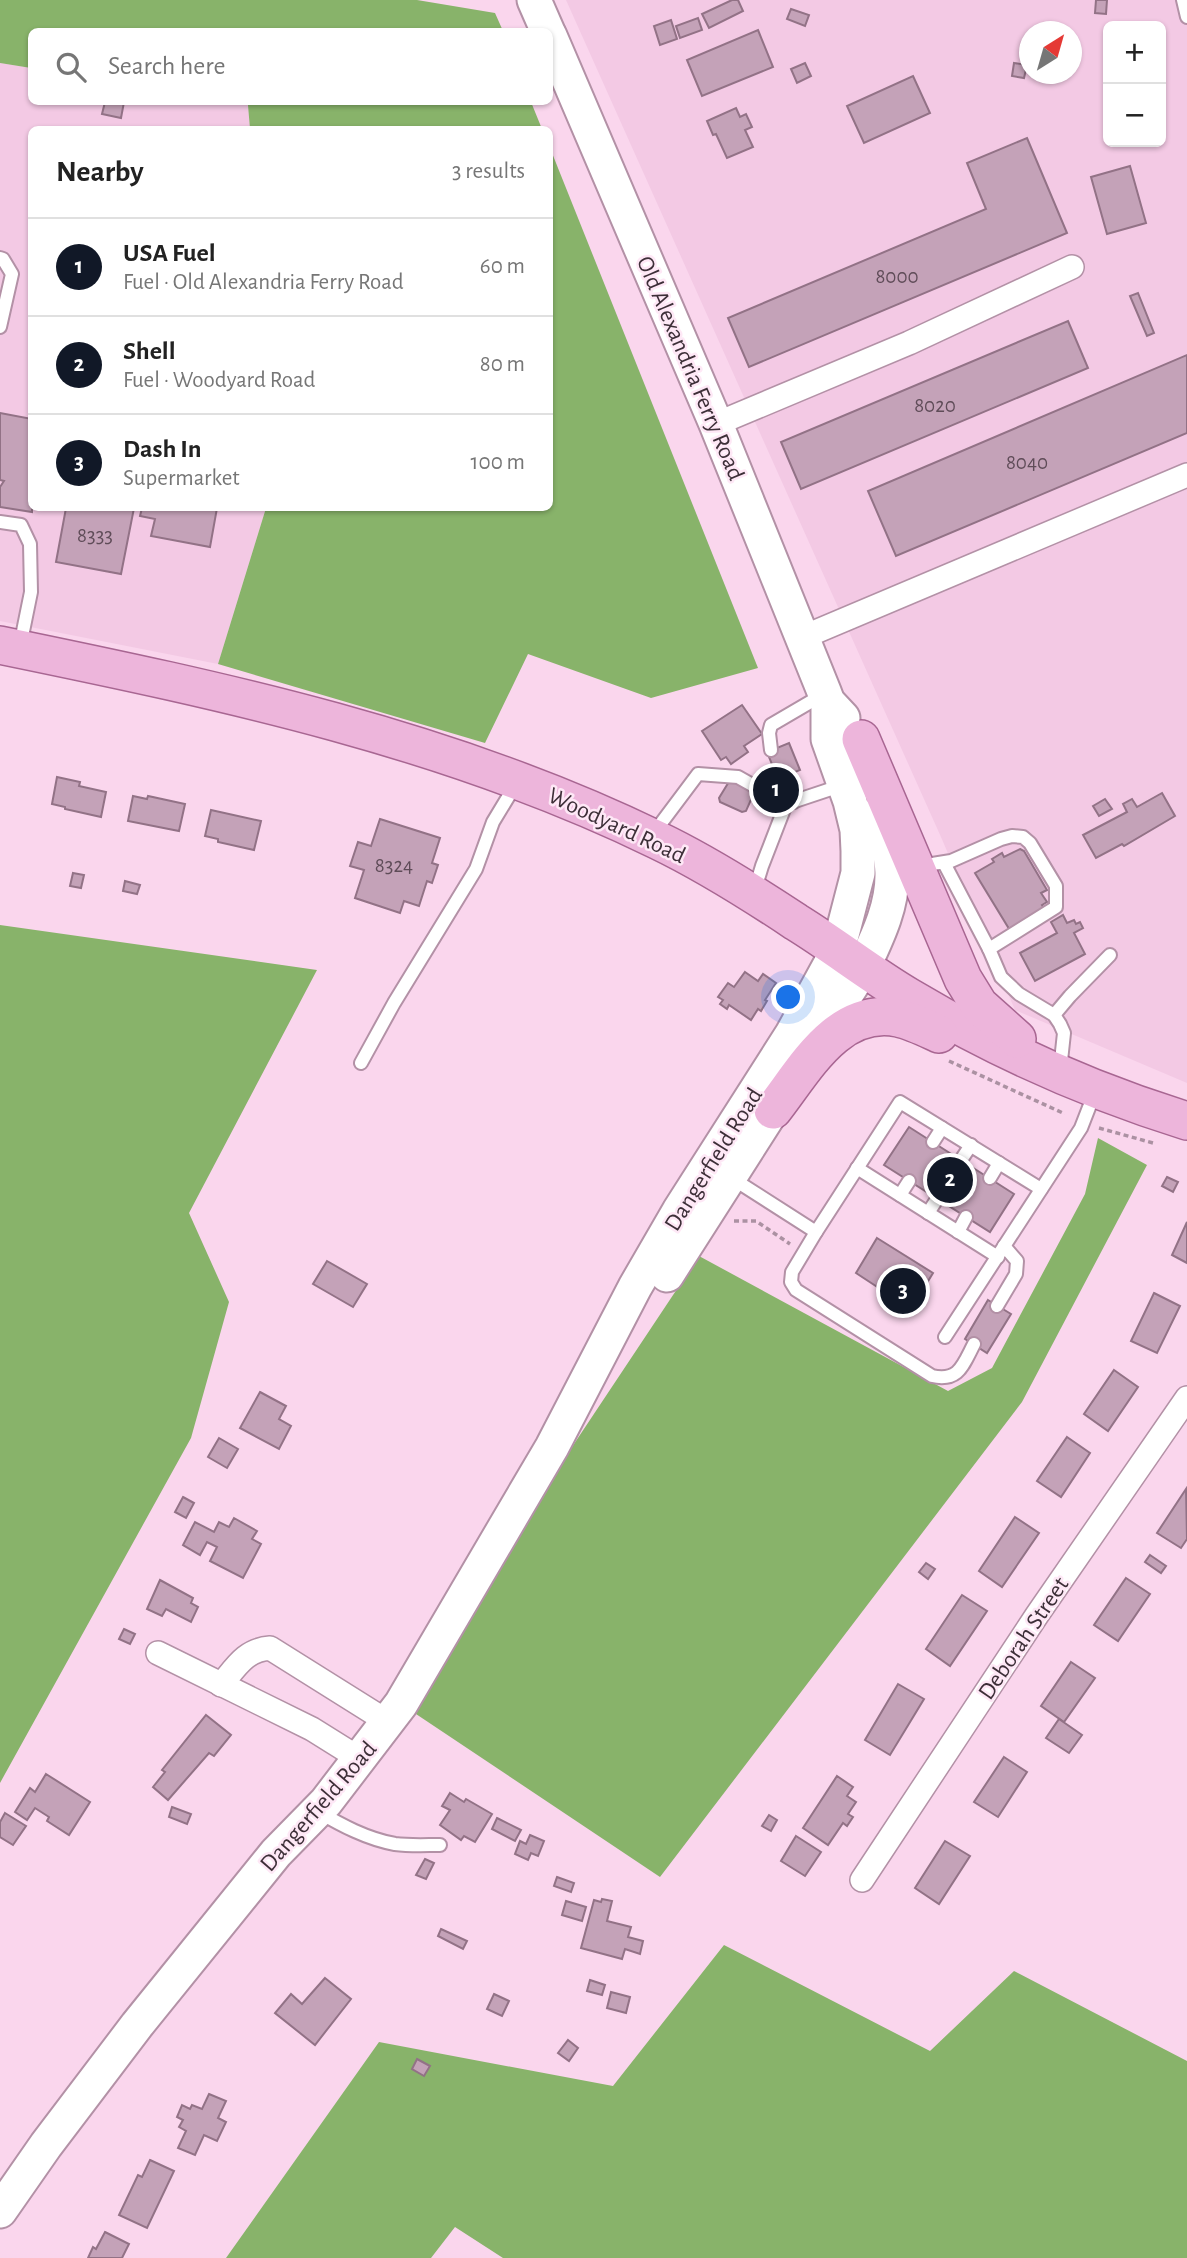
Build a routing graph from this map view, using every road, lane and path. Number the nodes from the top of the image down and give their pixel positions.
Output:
1 (534, 0) edge
2 (1183, 0) edge
3 (1187, 18) edge
4 (546, 28) edge
5 (553, 43) edge
6 (0, 258) edge
7 (1072, 267) dead end
8 (0, 327) edge
9 (716, 424) junction
10 (1187, 474) edge
11 (0, 522) edge
12 (801, 638) junction
13 (10, 647) edge
14 (826, 698) junction
15 (861, 739) junction
16 (771, 750) dead end
17 (782, 777) dead end
18 (518, 781) junction
19 (844, 785) junction
20 (790, 803) junction
21 (651, 837) junction
22 (930, 865) junction
23 (753, 895) junction
24 (989, 949) junction
25 (1110, 956) dead end
26 (850, 959) junction
27 (1054, 1015) junction
28 (360, 1063) dead end
29 (1059, 1072) junction
30 (1096, 1089) junction
31 (773, 1110) junction
32 (1187, 1121) edge
33 (1097, 1127) dead end
34 (942, 1128) junction
35 (933, 1142) dead end
36 (1155, 1143) dead end
37 (971, 1145) junction
38 (961, 1160) dead end
39 (999, 1163) junction
40 (857, 1168) junction
41 (730, 1177) junction
42 (990, 1178) dead end
43 (909, 1181) dead end
44 (1041, 1189) junction
45 (900, 1195) junction
46 (937, 1199) dead end
47 (928, 1213) junction
48 (966, 1217) dead end
49 (729, 1221) dead end
50 (816, 1232) junction
51 (958, 1232) junction
52 (794, 1247) dead end
53 (1001, 1251) junction
54 (997, 1306) dead end
55 (946, 1337) dead end
56 (974, 1344) dead end
57 (593, 1371) junction
58 (1187, 1398) edge
59 (158, 1653) dead end
60 (220, 1685) junction
61 (388, 1722) junction
62 (360, 1759) junction
63 (317, 1811) junction
64 (440, 1845) dead end
65 (862, 1880) dead end
66 (0, 2211) edge

1 - 4 street, Old Alexandria Ferry Road
2 - 3 lane
5 - 9 street, Old Alexandria Ferry Road
6 - 8 lane
7 - 9 street
9 - 12 street, Old Alexandria Ferry Road
10 - 12 street
11 - 13 lane
12 - 14 street, Old Alexandria Ferry Road
13 - 18 main road, Woodyard Road
14 - 15 street, Old Alexandria Ferry Road
14 - 16 lane
14 - 19 street, Old Alexandria Ferry Road
15 - 22 main road
15 - 26 street, Old Alexandria Ferry Road
17 - 20 lane
18 - 21 main road, Woodyard Road
18 - 28 lane
19 - 20 lane
19 - 26 street, Old Alexandria Ferry Road
20 - 21 lane
20 - 23 lane
21 - 23 main road, Woodyard Road
22 - 24 lane
22 - 24 lane
22 - 29 main road
23 - 26 main road, Woodyard Road
24 - 27 lane
25 - 27 lane
26 - 29 main road, Woodyard Road
26 - 31 street, Dangerfield Road
26 - 57 street, Dangerfield Road
27 - 29 lane
29 - 30 main road, Woodyard Road
29 - 31 main road
30 - 32 main road, Woodyard Road
30 - 44 lane
31 - 41 street, Dangerfield Road
33 - 36 path
34 - 35 lane
34 - 37 lane
34 - 40 lane
37 - 38 lane
37 - 39 lane
39 - 42 lane
39 - 44 lane
40 - 45 lane
40 - 50 lane
41 - 50 lane
41 - 57 street, Dangerfield Road
43 - 45 lane
44 - 53 lane
45 - 47 lane
46 - 47 lane
47 - 51 lane
48 - 51 lane
49 - 52 path
50 - 56 lane
51 - 53 lane
53 - 54 lane
53 - 55 lane
57 - 61 street, Dangerfield Road
58 - 65 street, Deborah Street
59 - 60 street
60 - 61 street
60 - 62 street
61 - 62 street, Dangerfield Road
62 - 63 street, Dangerfield Road
63 - 64 lane
63 - 66 street, Dangerfield Road

